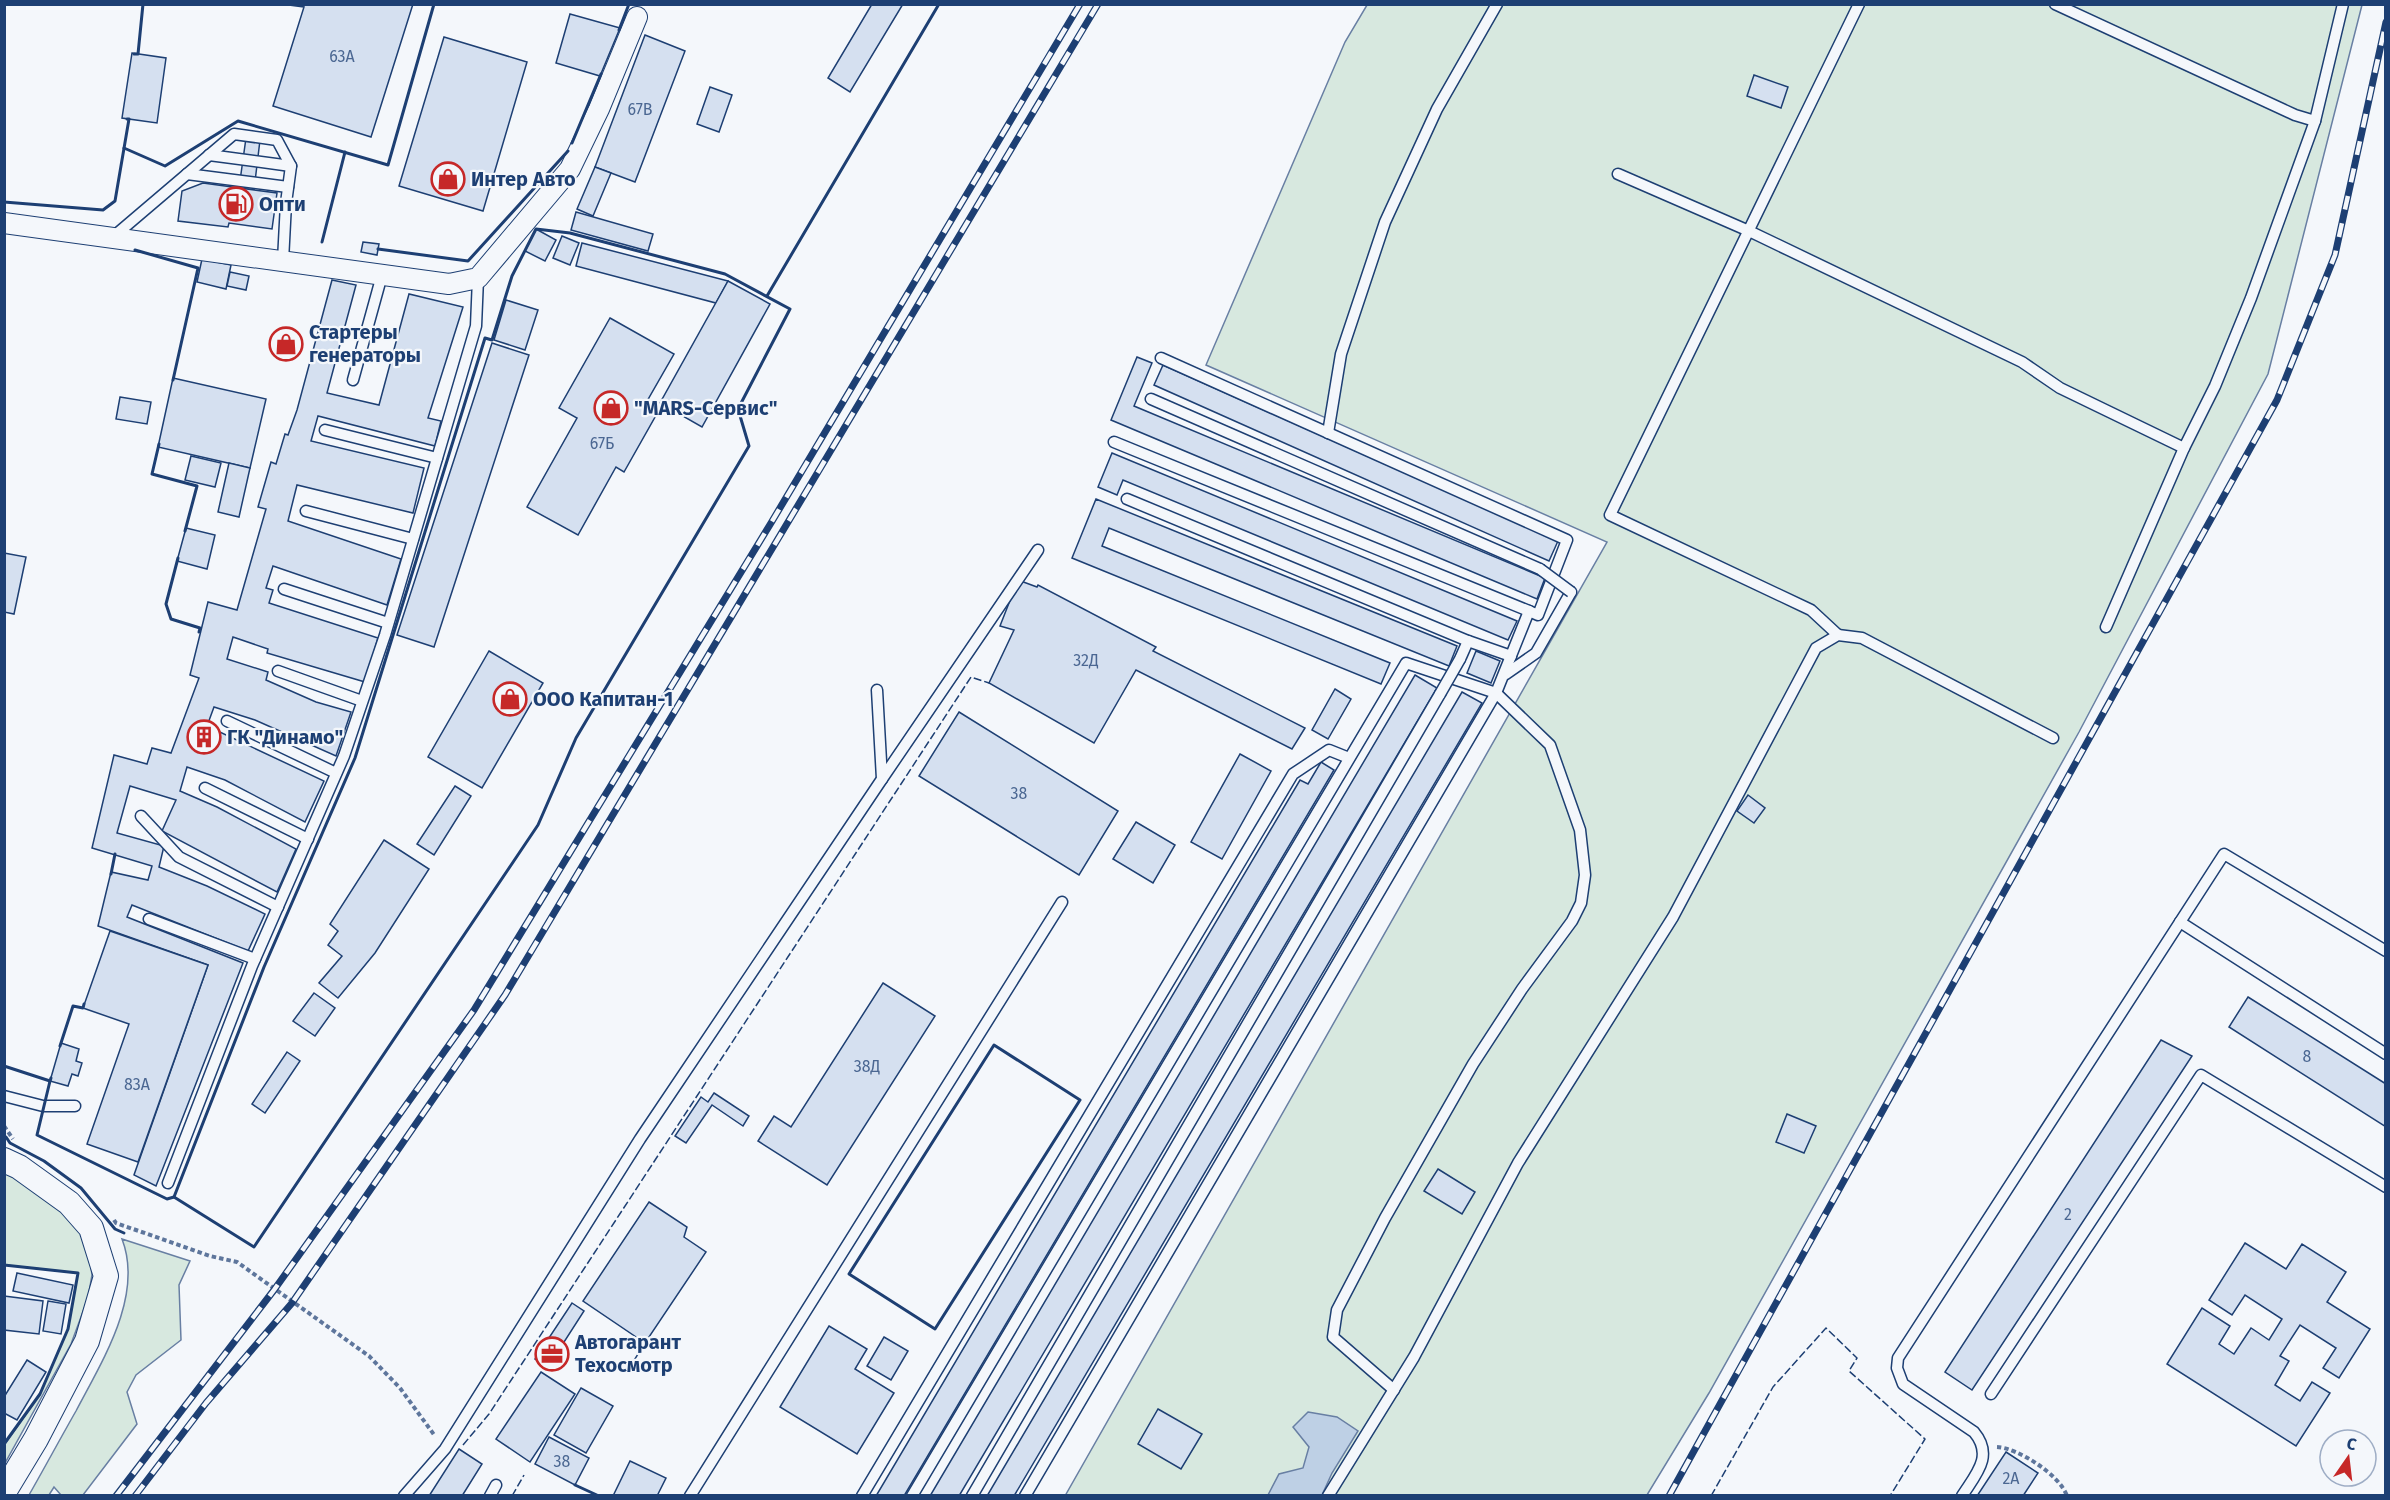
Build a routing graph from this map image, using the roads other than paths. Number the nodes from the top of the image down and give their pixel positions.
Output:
1 (1497, 4) edge
2 (1859, 4) edge
3 (2055, 4) edge
4 (2343, 4) edge
5 (637, 17) dead end
6 (2315, 121) junction
7 (209, 155) junction
8 (291, 166) junction
9 (186, 174) junction
10 (1618, 174) dead end
11 (288, 187) junction
12 (4, 223) edge
13 (1749, 231) junction
14 (113, 237) junction
15 (283, 261) junction
16 (382, 275) junction
17 (478, 278) junction
18 (1161, 358) dead end
19 (353, 380) dead end
20 (1151, 399) dead end
21 (325, 430) dead end
22 (1328, 433) junction
23 (1114, 442) dead end
24 (2184, 448) junction
25 (437, 458) junction
26 (1127, 499) dead end
27 (306, 511) dead end
28 (413, 539) junction
29 (1038, 550) dead end
30 (284, 589) dead end
31 (1529, 611) junction
32 (388, 623) junction
33 (2106, 627) dead end
34 (1839, 635) junction
35 (1468, 641) junction
36 (1511, 656) junction
37 (278, 671) dead end
38 (1506, 674) junction
39 (877, 690) dead end
40 (1496, 693) junction
41 (362, 701) junction
42 (227, 721) dead end
43 (2053, 738) dead end
44 (1349, 758) junction
45 (336, 773) junction
46 (882, 779) junction
47 (205, 788) dead end
48 (141, 816) dead end
49 (308, 839) junction
50 (1062, 902) dead end
51 (278, 907) junction
52 (149, 918) dead end
53 (2180, 922) junction
54 (2385, 951) edge
55 (255, 959) junction
56 (2385, 1054) edge
57 (4, 1096) edge
58 (75, 1106) dead end
59 (10, 1151) edge
60 (168, 1183) dead end
61 (2385, 1187) edge
62 (1394, 1390) junction
63 (1991, 1394) dead end
64 (496, 1485) dead end
65 (4, 1492) edge
66 (404, 1496) edge
67 (490, 1496) edge
68 (690, 1496) edge
69 (862, 1496) edge
70 (912, 1496) edge
71 (972, 1496) edge
72 (1025, 1496) edge
73 (1328, 1496) edge
74 (1962, 1496) edge

1 - 22 lane
2 - 13 lane
3 - 6 lane
4 - 6 lane
5 - 17 street
6 - 24 lane
7 - 8 lane
7 - 8 lane
7 - 9 lane
8 - 11 lane
9 - 11 lane
9 - 14 lane
10 - 13 lane
11 - 15 lane
12 - 14 street
13 - 24 lane
13 - 34 lane
14 - 15 street
15 - 16 street
16 - 17 street
16 - 19 lane
17 - 25 lane
18 - 22 lane
20 - 38 lane, bridge
21 - 25 lane
22 - 31 lane
23 - 31 lane
24 - 33 lane
25 - 28 lane
26 - 35 lane
27 - 28 lane
28 - 32 lane
29 - 46 lane
30 - 32 lane
31 - 36 lane
32 - 41 lane
34 - 43 lane
34 - 62 lane
35 - 36 lane
35 - 71 lane, bridge
36 - 38 lane
37 - 41 lane
38 - 40 lane
39 - 46 lane
40 - 44 lane
40 - 62 lane
40 - 72 lane
41 - 45 lane
42 - 45 lane
44 - 69 lane
44 - 70 lane
45 - 49 lane
46 - 66 lane
47 - 49 lane
48 - 51 lane
49 - 51 lane
50 - 68 lane
51 - 55 lane
52 - 55 lane
53 - 54 lane
53 - 56 lane
53 - 74 lane
55 - 60 lane
57 - 58 lane
59 - 65 street
61 - 63 lane
62 - 73 lane
64 - 67 lane

